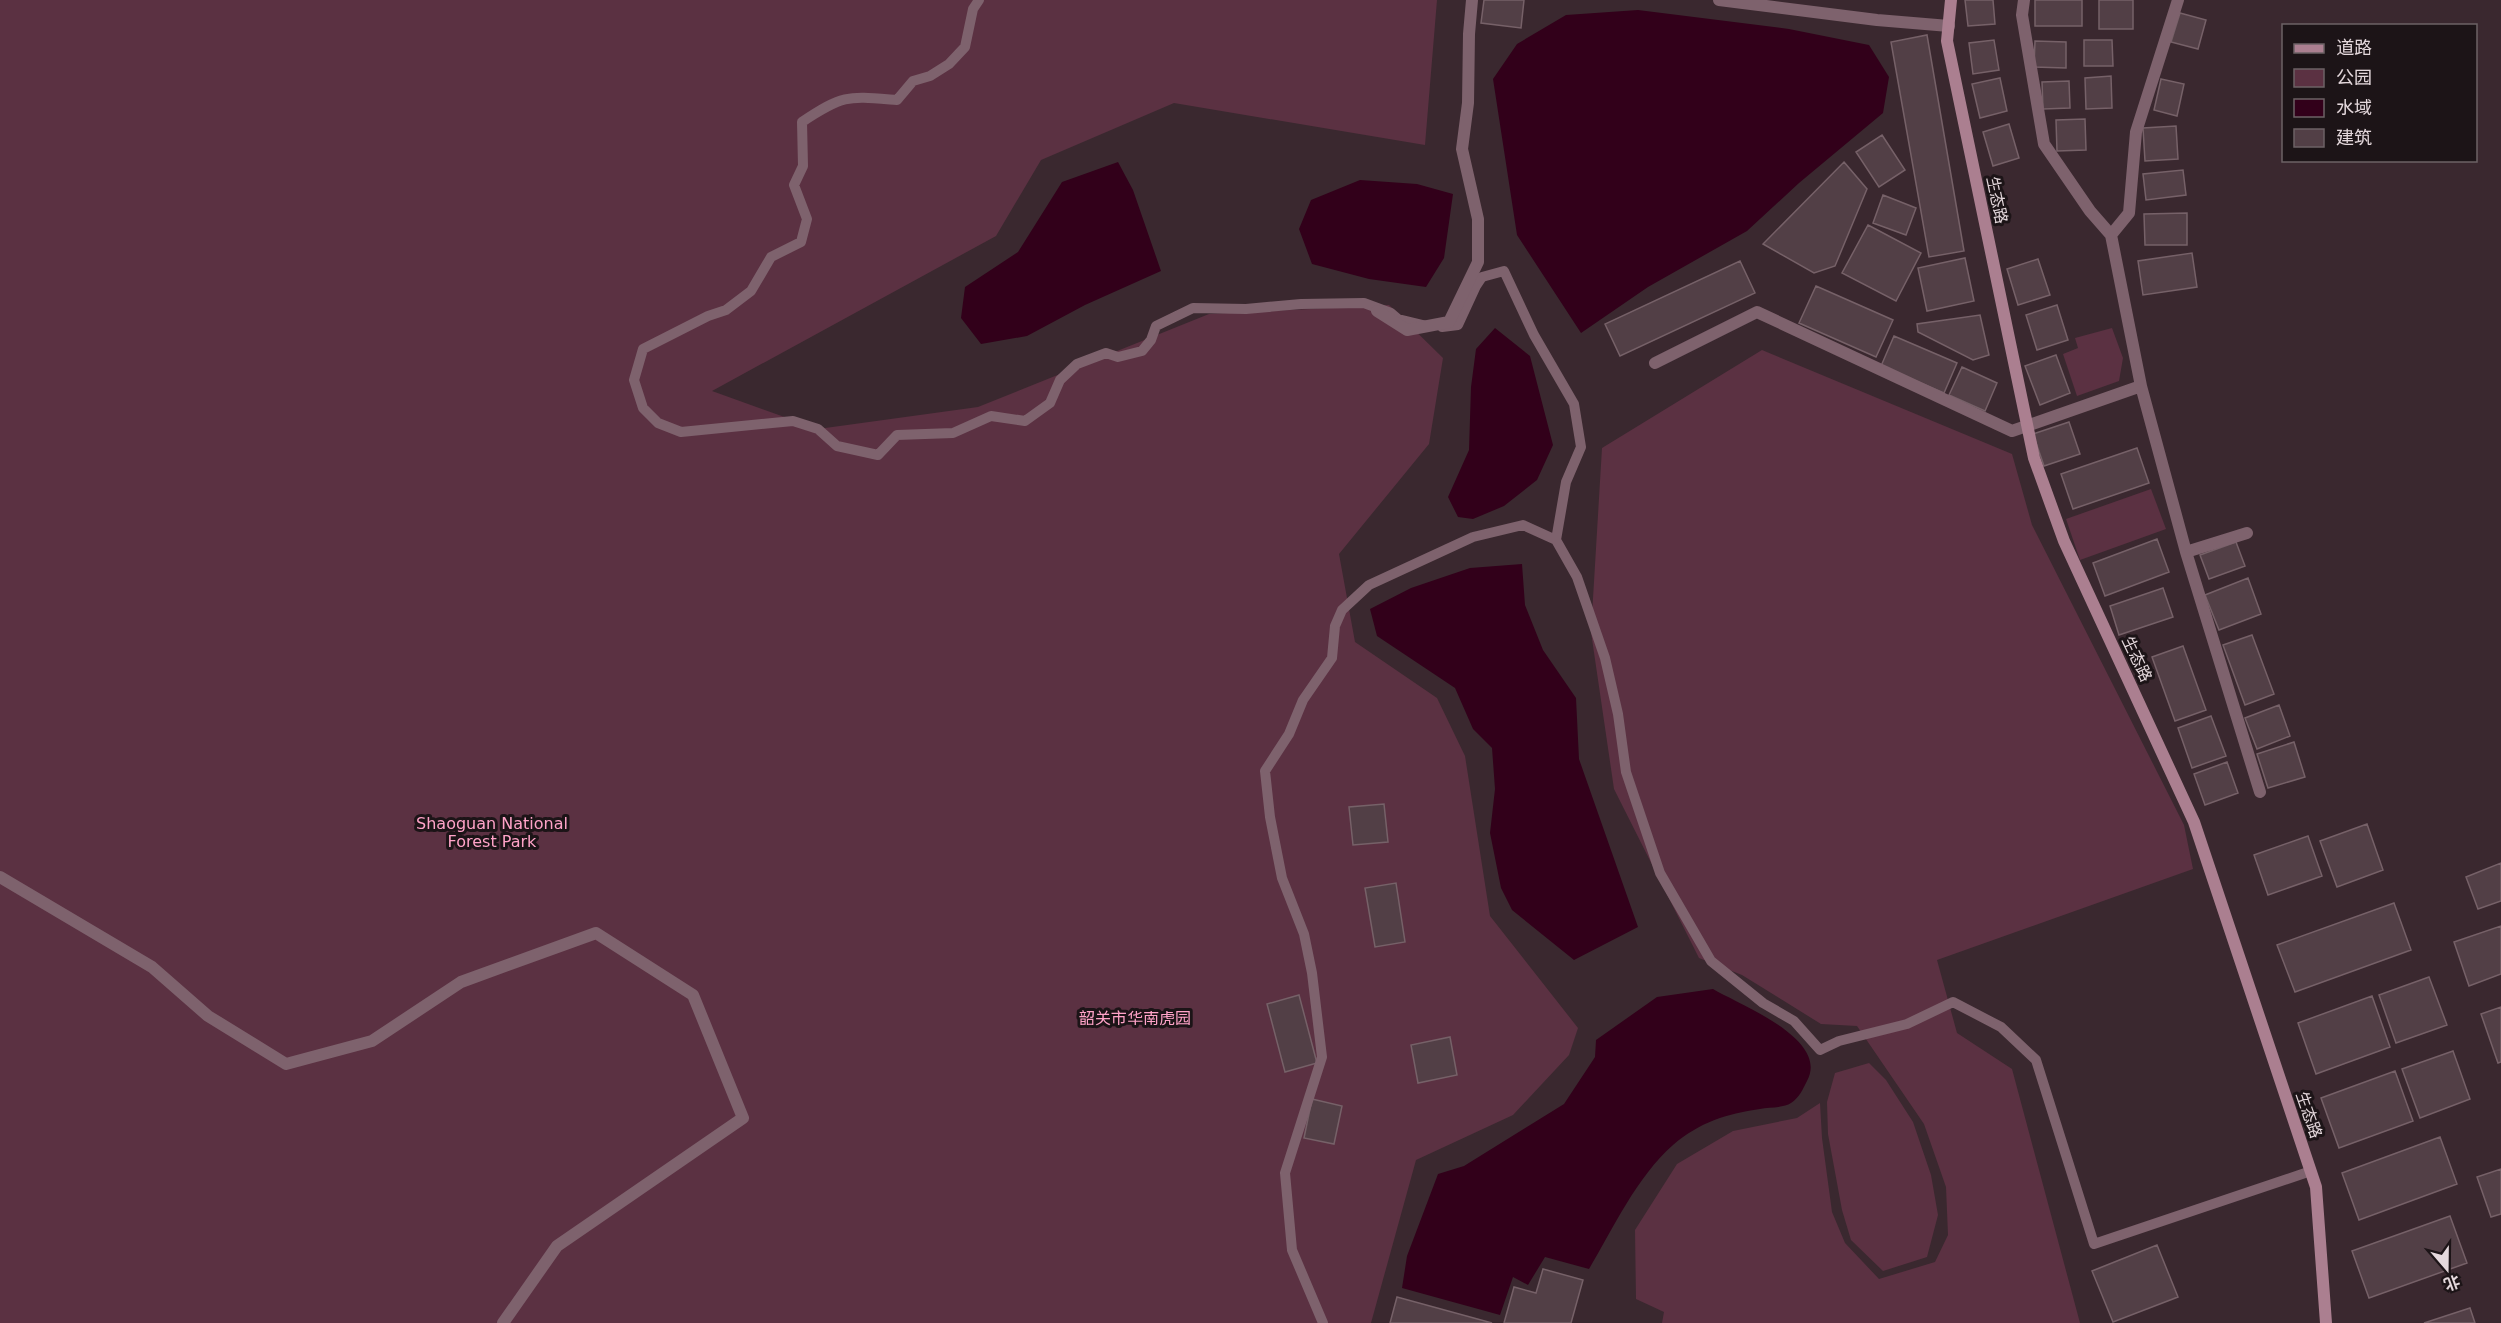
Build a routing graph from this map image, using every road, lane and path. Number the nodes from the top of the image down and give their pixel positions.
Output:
1 (978, 0) edge
2 (1472, 0) edge
3 (1719, 0) edge
4 (1951, 0) edge
5 (2024, 0) edge
6 (2178, 0) edge
7 (1949, 26) junction
8 (2111, 235) junction
9 (1377, 311) dead end
10 (1428, 326) junction
11 (1655, 363) dead end
12 (2141, 386) junction
13 (2027, 427) junction
14 (2247, 533) dead end
15 (1556, 540) junction
16 (2186, 552) junction
17 (2260, 792) dead end
18 (0, 877) edge
19 (2311, 1171) junction
20 (503, 1323) edge
21 (1323, 1323) edge
22 (2326, 1323) edge

1 - 10 lane
2 - 10 street
3 - 7 street
4 - 7 street, 生态路
5 - 8 street
6 - 8 street
7 - 13 street, 生态路
8 - 12 street
9 - 10 street
10 - 15 lane
11 - 13 street
12 - 13 street
12 - 16 street
13 - 19 street, 生态路
14 - 16 street
15 - 19 lane
15 - 21 lane
16 - 17 street
18 - 20 street
19 - 22 street, 生态路

